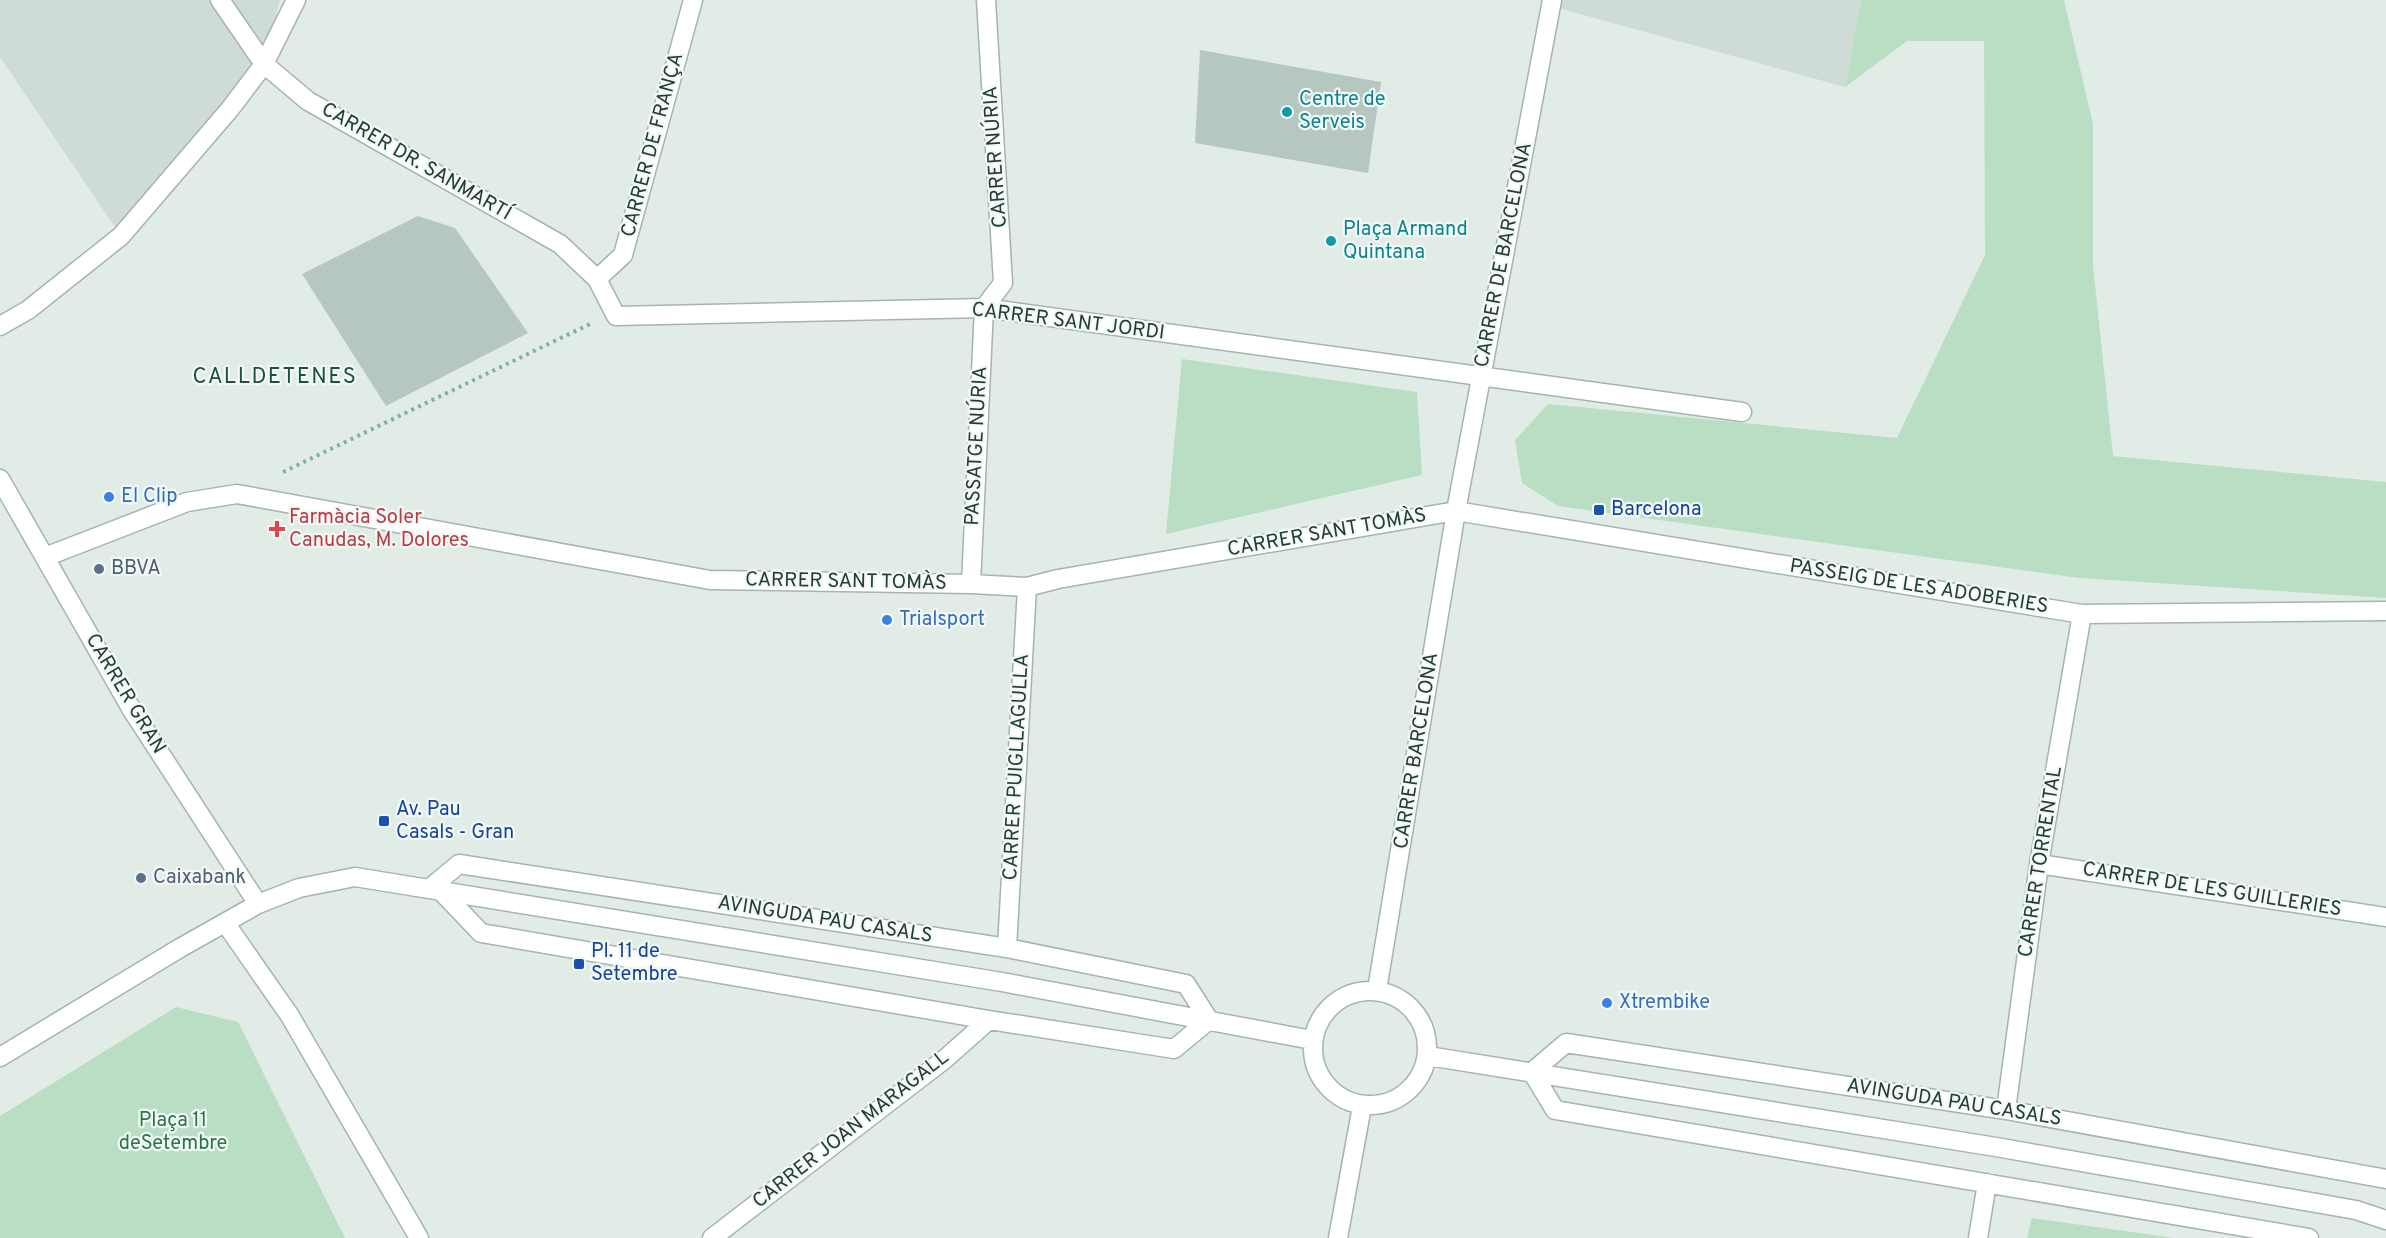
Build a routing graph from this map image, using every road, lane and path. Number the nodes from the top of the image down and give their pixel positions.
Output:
1 (220, 0) edge
2 (296, 0) edge
3 (693, 0) edge
4 (986, 0) edge
5 (1552, 0) edge
6 (264, 64) junction
7 (597, 279) junction
8 (984, 308) junction
9 (616, 315) junction
10 (0, 326) edge
11 (1480, 378) junction
12 (1742, 412) dead end
13 (279, 474) dead end
14 (0, 479) edge
15 (5, 501) edge
16 (1456, 511) junction
17 (45, 557) junction
18 (971, 584) junction
19 (1027, 587) junction
20 (2386, 611) edge
21 (2082, 614) junction
22 (2039, 864) junction
23 (435, 890) junction
24 (258, 904) junction
25 (2386, 917) edge
26 (226, 924) junction
27 (1007, 948) junction
28 (1377, 990) junction
29 (989, 1020) junction
30 (1209, 1020) junction
31 (1312, 1040) junction
32 (1428, 1056) junction
33 (0, 1057) edge
34 (1532, 1072) junction
35 (1362, 1106) junction
36 (2006, 1110) junction
37 (2386, 1179) edge
38 (1987, 1183) junction
39 (2356, 1210) junction
40 (2386, 1212) edge
41 (2386, 1220) edge
42 (419, 1238) edge
43 (712, 1238) edge
44 (1338, 1238) edge
45 (1978, 1238) edge
46 (2309, 1238) edge

1 - 6 street, CARRER DR. SANMARTÍ
2 - 6 street
3 - 7 street, CARRER DE FRANÇA
4 - 8 street, CARRER NÚRIA
5 - 11 street, CARRER DE BARCELONA
6 - 7 street, CARRER DR. SANMARTÍ
6 - 10 street
7 - 9 street, CARRER DR. SANMARTÍ
8 - 9 street, CARRER SANT JORDI
8 - 11 street, CARRER SANT JORDI
8 - 18 street, PASSATGE NÚRIA
9 - 13 path
11 - 12 street
11 - 16 street, CARRER DE BARCELONA
14 - 15 street, CARRER GRAN
15 - 17 street, CARRER GRAN
16 - 19 street, CARRER SANT TOMÀS
16 - 21 street, PASSEIG DE LES ADOBERIES
16 - 28 street, CARRER BARCELONA
17 - 18 street, CARRER SANT TOMÀS
17 - 24 street, CARRER GRAN
18 - 19 street, CARRER SANT TOMÀS
19 - 27 street, CARRER PUIGLLAGULLA
20 - 21 street, PASSEIG DE LES ADOBERIES
21 - 22 street, CARRER TORRENTAL
22 - 25 street, CARRER DE LES GUILLERIES
22 - 36 street, CARRER TORRENTAL
23 - 24 street, AVINGUDA PAU CASALS
23 - 27 street, AVINGUDA PAU CASALS
23 - 29 street
23 - 30 street, AVINGUDA PAU CASALS
24 - 26 street, AVINGUDA PAU CASALS
26 - 33 street, AVINGUDA PAU CASALS
26 - 42 street
27 - 30 street, AVINGUDA PAU CASALS
28 - 31 street
28 - 32 street
29 - 30 street
29 - 43 street, CARRER JOAN MARAGALL
30 - 31 street, AVINGUDA PAU CASALS
31 - 35 street
32 - 34 street, AVINGUDA PAU CASALS
32 - 35 street
34 - 36 street, AVINGUDA PAU CASALS
34 - 38 street
34 - 39 street, AVINGUDA PAU CASALS
35 - 44 street
36 - 37 street, AVINGUDA PAU CASALS
38 - 45 street
38 - 46 street
39 - 40 street, AVINGUDA PAU CASALS
39 - 41 street, AVINGUDA PAU CASALS

